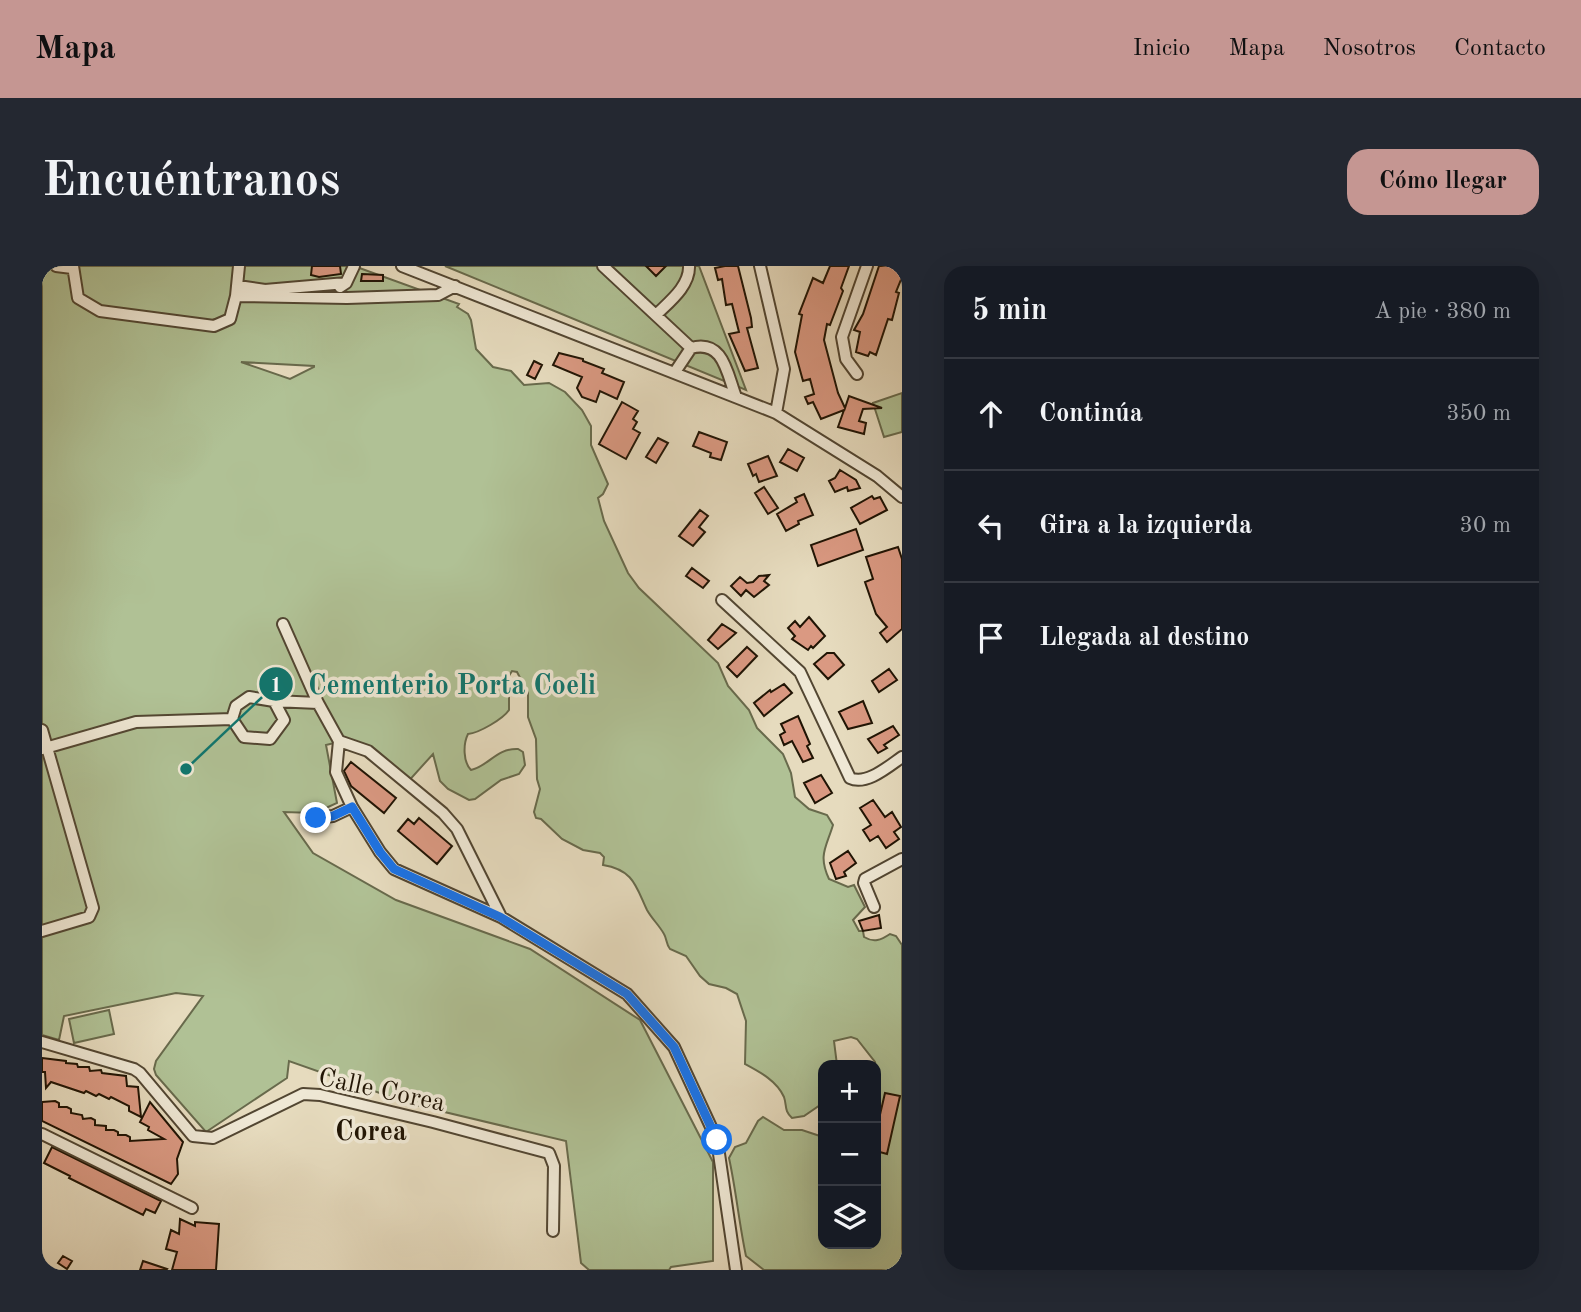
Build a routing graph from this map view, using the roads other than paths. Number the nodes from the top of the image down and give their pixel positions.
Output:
1 (56, 266) edge
2 (239, 266) edge
3 (354, 266) edge
4 (402, 266) edge
5 (603, 266) edge
6 (689, 266) edge
7 (760, 266) edge
8 (867, 266) edge
9 (73, 267) edge
10 (346, 283) junction
11 (455, 286) junction
12 (237, 291) junction
13 (327, 298) junction
14 (656, 316) junction
15 (691, 348) junction
16 (675, 372) junction
17 (857, 374) dead end
18 (736, 397) junction
19 (775, 413) junction
20 (900, 491) edge
21 (722, 600) dead end
22 (284, 624) dead end
23 (274, 701) junction
24 (318, 703) junction
25 (232, 719) junction
26 (42, 730) edge
27 (339, 741) junction
28 (44, 748) edge
29 (900, 763) edge
30 (352, 807) junction
31 (316, 818) dead end
32 (902, 859) edge
33 (874, 907) dead end
34 (500, 917) junction
35 (42, 931) edge
36 (42, 1042) edge
37 (42, 1134) edge
38 (192, 1208) dead end
39 (553, 1231) dead end
40 (736, 1270) edge

1 - 9 street
2 - 12 street
3 - 10 street
4 - 11 street
5 - 14 street
6 - 14 street
7 - 19 street
8 - 17 street
9 - 12 street
10 - 12 street
10 - 13 street
11 - 13 street
11 - 16 street
12 - 13 street
14 - 15 street
15 - 16 street
15 - 18 street
16 - 18 street
18 - 19 street
19 - 20 street
21 - 29 street
22 - 24 street
23 - 24 street
23 - 25 street
23 - 25 street
24 - 27 street
25 - 28 street
26 - 28 street
27 - 30 street
27 - 34 street
28 - 35 street
30 - 31 street
30 - 34 street
32 - 33 street
34 - 40 street
36 - 39 street, Calle Corea
37 - 38 street

